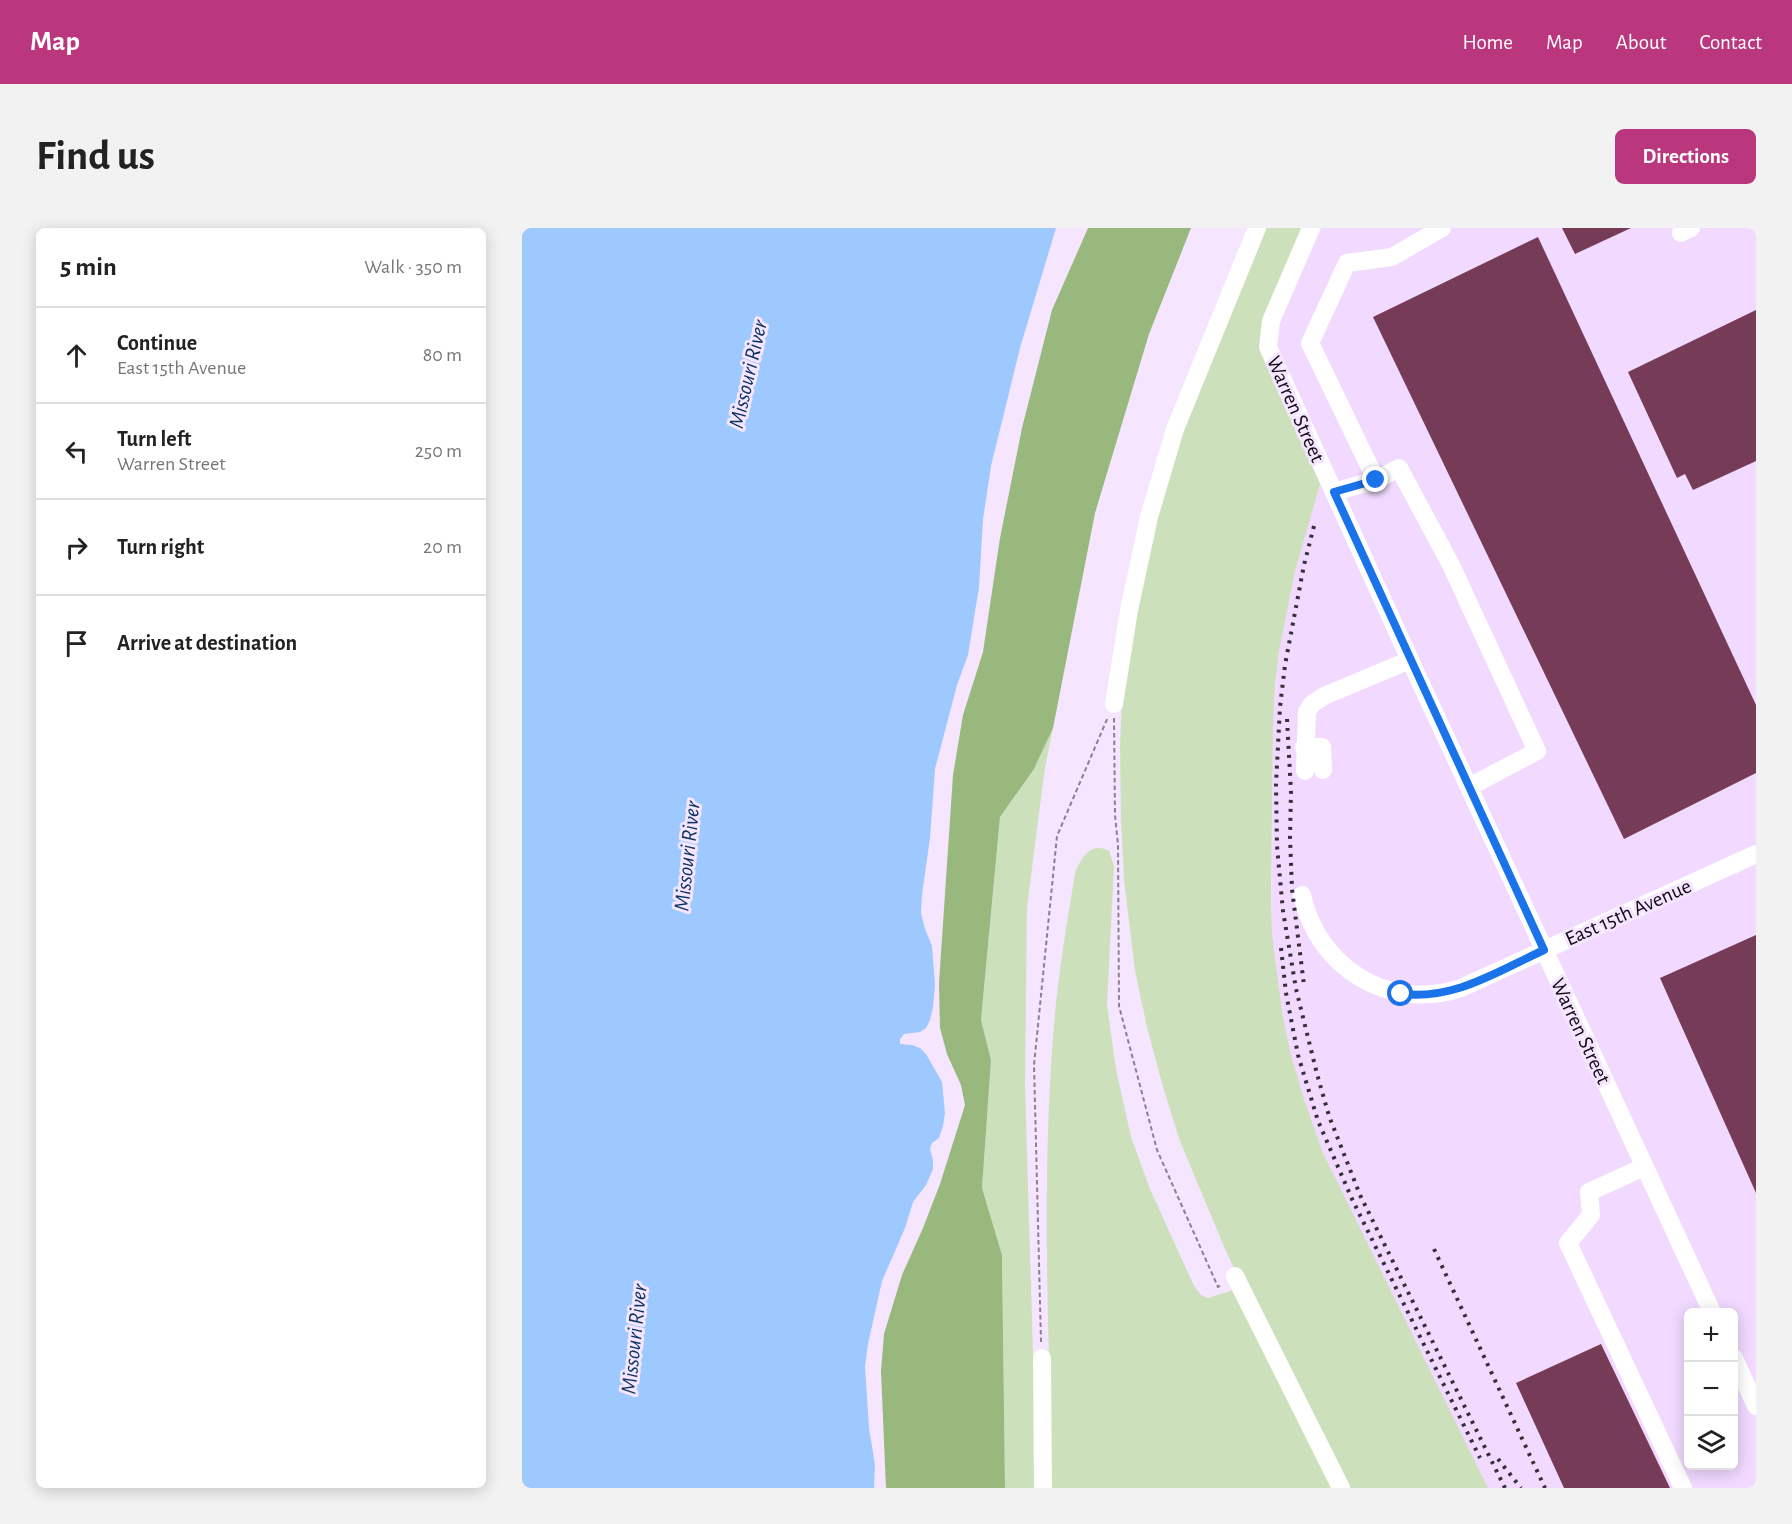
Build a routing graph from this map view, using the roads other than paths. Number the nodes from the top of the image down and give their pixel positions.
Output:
1 (1257, 228) edge
2 (1311, 228) edge
3 (1442, 228) edge
4 (1376, 480) junction
5 (1334, 492) junction
6 (1410, 660) junction
7 (1114, 704) road end
8 (1314, 770) dead end
9 (1469, 787) junction
10 (1756, 854) edge
11 (1302, 895) dead end
12 (1544, 950) junction
13 (1644, 1167) junction
14 (1235, 1276) road end
15 (1710, 1308) edge
16 (1042, 1358) road end
17 (1736, 1362) edge
18 (1756, 1406) edge
19 (1043, 1488) edge
20 (1341, 1488) edge
21 (1683, 1488) edge

1 - 7 street
2 - 5 street, Warren Street
3 - 4 street
4 - 5 street
4 - 9 street
5 - 6 street, Warren Street
6 - 8 street
6 - 9 street, Warren Street
9 - 12 street, Warren Street
10 - 12 street, East 15th Avenue
11 - 12 street, East 15th Avenue
12 - 13 street, Warren Street
13 - 15 street, Warren Street
13 - 21 street
14 - 20 street
16 - 19 street
17 - 18 street

